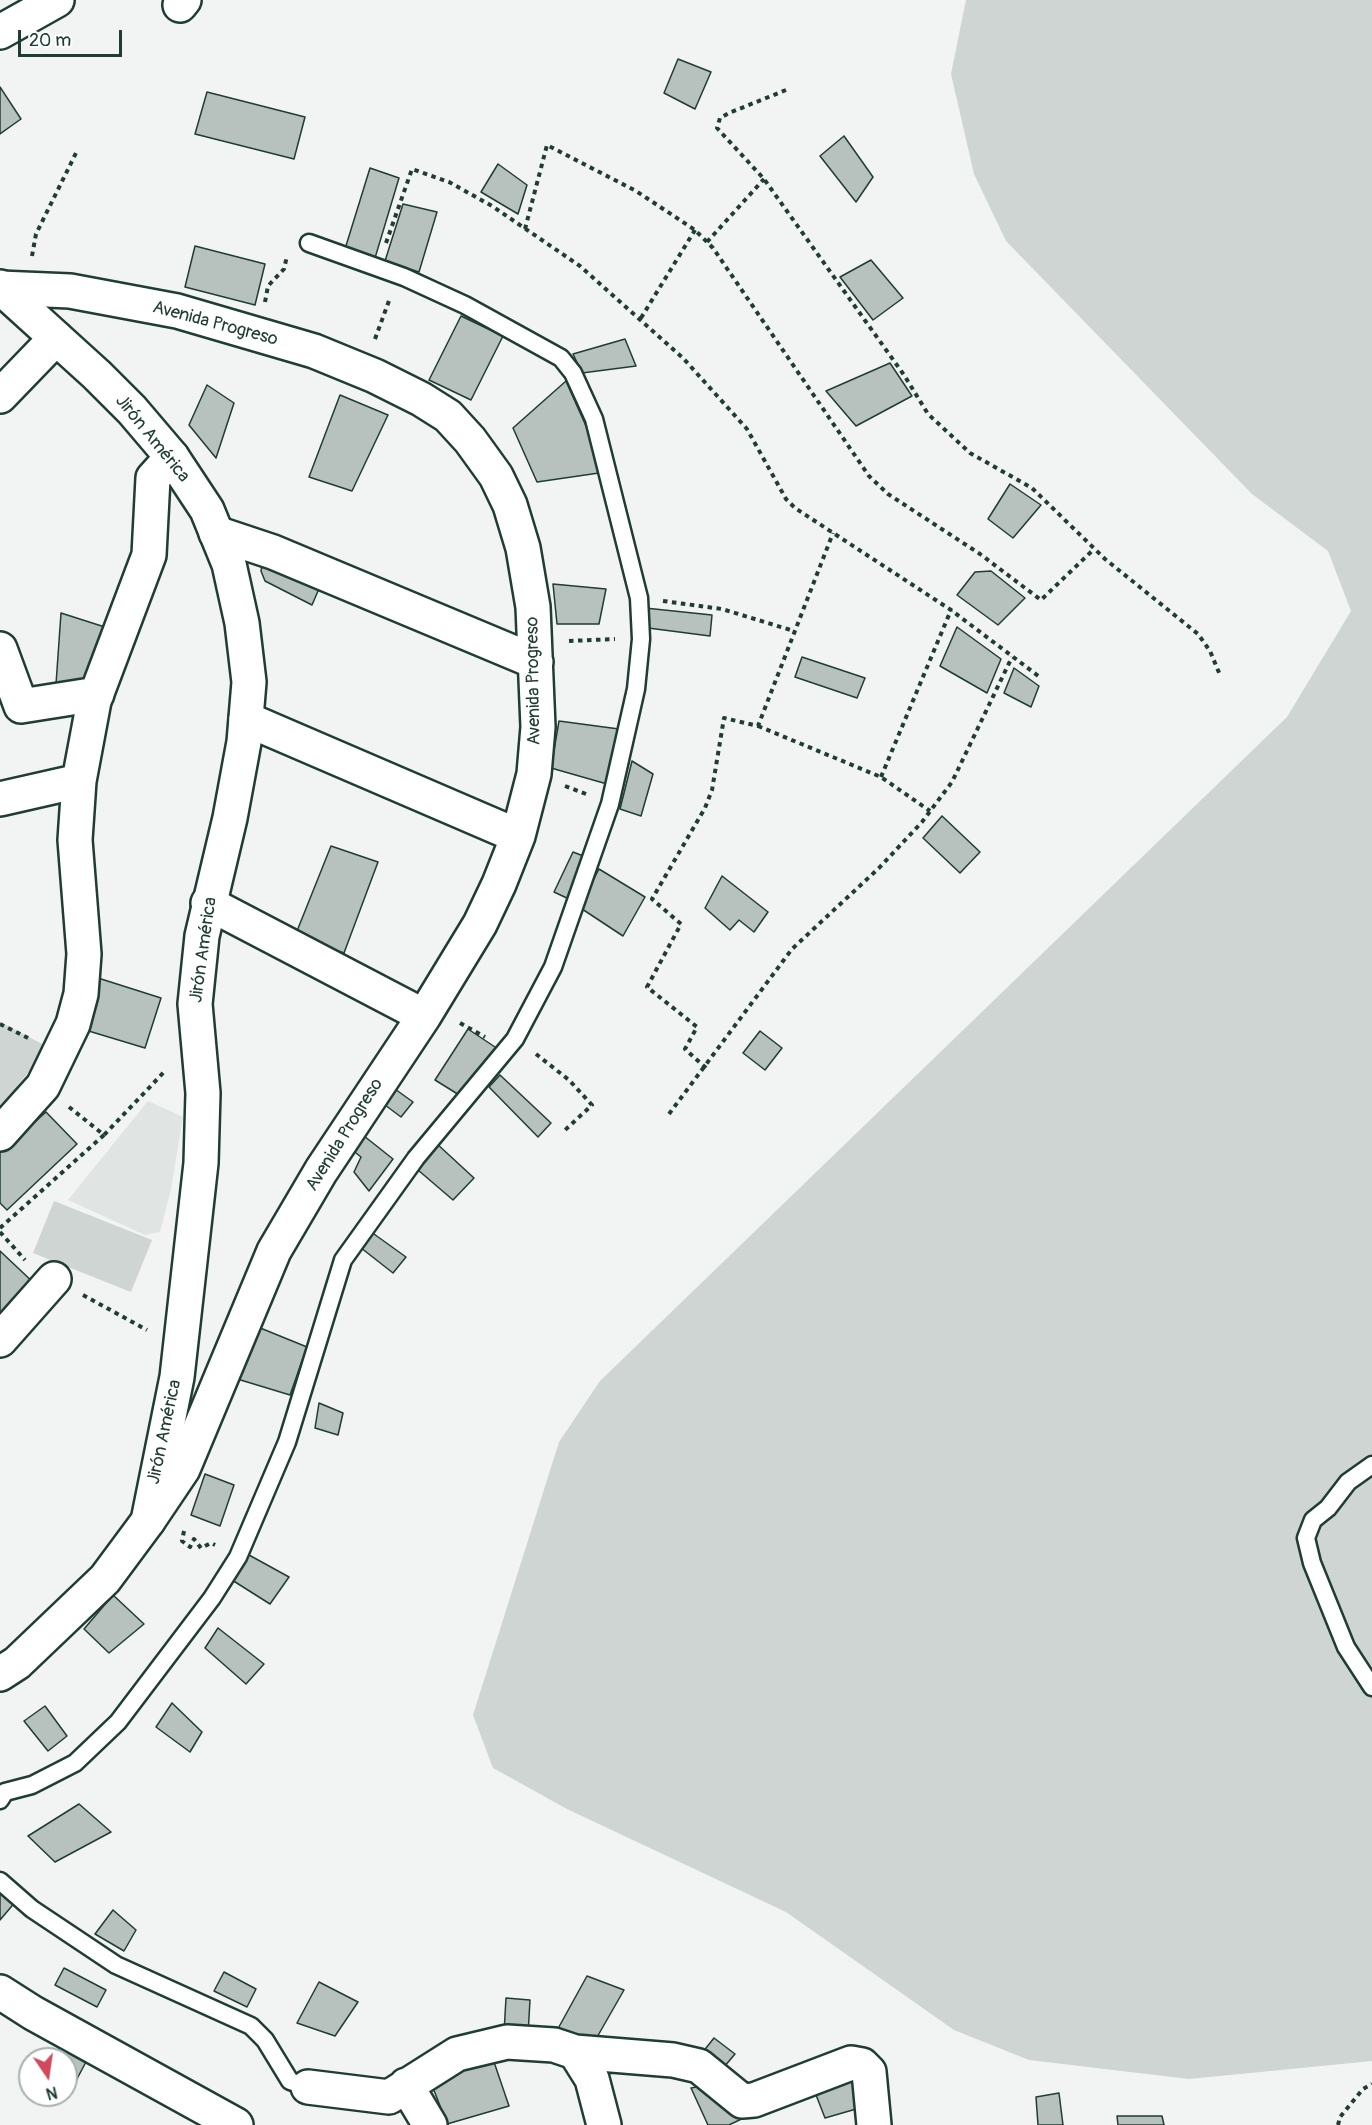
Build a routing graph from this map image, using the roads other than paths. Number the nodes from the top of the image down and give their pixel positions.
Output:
1 (57, 0) edge
2 (0, 32) edge
3 (309, 243) road end
4 (5, 288) edge
5 (56, 338) junction
6 (0, 396) edge
7 (172, 457) junction
8 (216, 533) junction
9 (0, 649) edge
10 (536, 652) junction
11 (97, 694) junction
12 (246, 719) junction
13 (79, 781) junction
14 (0, 799) edge
15 (518, 836) junction
16 (208, 903) junction
17 (427, 1011) junction
18 (0, 1134) edge
19 (54, 1279) road end
20 (0, 1340) edge
21 (1372, 1465) edge
22 (148, 1521) junction
23 (0, 1674) edge
24 (1372, 1687) edge
25 (0, 1800) edge
26 (0, 1881) edge
27 (0, 1992) edge
28 (575, 2052) junction
29 (406, 2085) junction
30 (308, 2087) joint
31 (236, 2125) edge
32 (430, 2125) edge
33 (604, 2125) edge
34 (874, 2125) edge

1 - 2 street
3 - 25 lane
4 - 5 street, Jirón América
4 - 10 street, Avenida Progreso
5 - 6 street
5 - 7 street, Jirón América
7 - 8 street, Jirón América
7 - 11 street
8 - 10 street
8 - 12 street, Jirón América
9 - 11 street
10 - 15 street, Avenida Progreso
11 - 13 street
12 - 15 street
12 - 16 street, Jirón América
13 - 14 street
13 - 18 street
15 - 17 street, Avenida Progreso
16 - 17 street
16 - 22 street, Jirón América
17 - 22 street, Avenida Progreso
19 - 20 street
21 - 24 lane
22 - 23 street, Jirón América
26 - 30 lane
27 - 31 street
28 - 29 street
28 - 33 street
28 - 34 street
29 - 30 street
29 - 32 street

